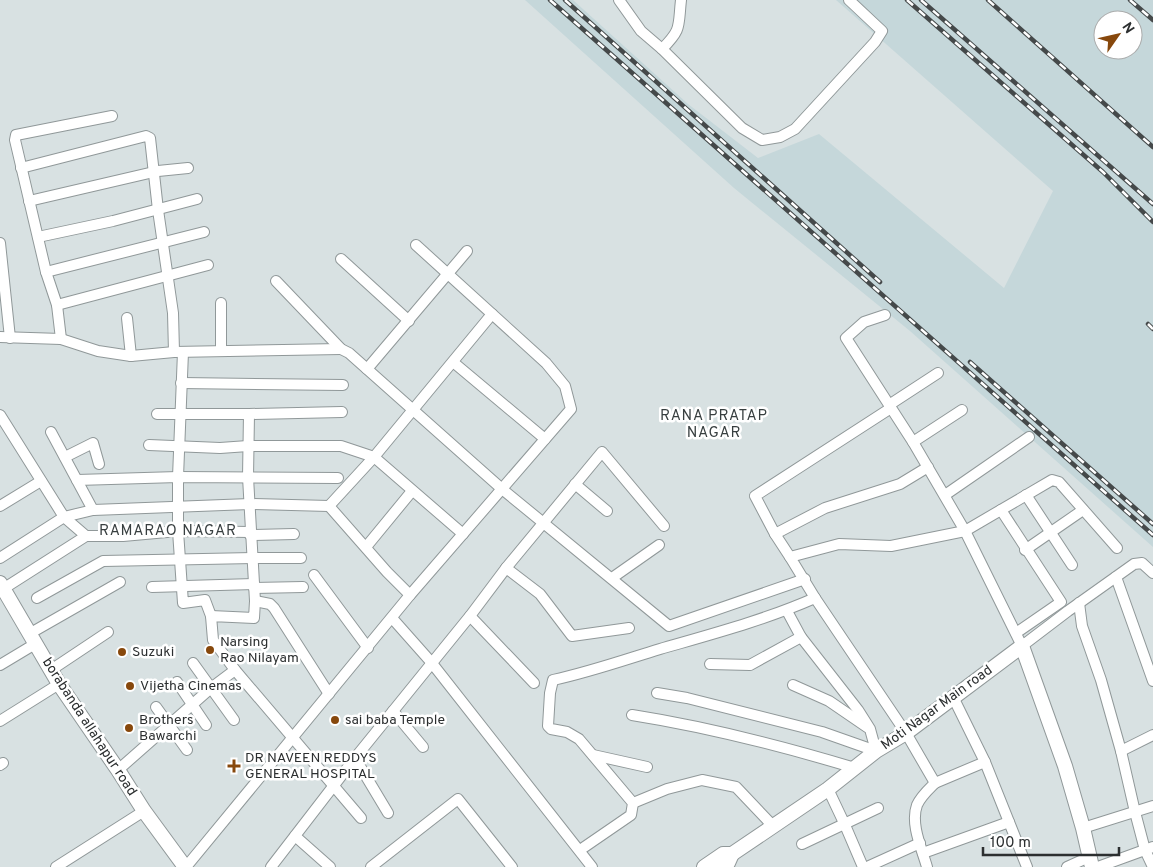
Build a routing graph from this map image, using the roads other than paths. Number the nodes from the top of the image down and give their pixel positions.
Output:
1 (619, 0) edge
2 (681, 0) edge
3 (850, 0) edge
4 (662, 49) junction
5 (112, 116) dead end
6 (21, 168) junction
7 (188, 168) dead end
8 (153, 172) junction
9 (197, 199) dead end
10 (29, 201) junction
11 (158, 210) junction
12 (204, 232) dead end
13 (38, 238) junction
14 (163, 242) junction
15 (0, 243) edge
16 (416, 245) dead end
17 (468, 250) dead end
18 (341, 259) dead end
19 (208, 265) dead end
20 (46, 272) junction
21 (447, 274) junction
22 (167, 275) junction
23 (276, 281) dead end
24 (221, 303) dead end
25 (57, 304) junction
26 (492, 314) junction
27 (885, 315) dead end
28 (127, 318) dead end
29 (409, 321) junction
30 (5, 337) edge
31 (61, 339) junction
32 (341, 349) junction
33 (179, 352) junction
34 (221, 352) junction
35 (131, 356) junction
36 (453, 362) junction
37 (367, 369) junction
38 (938, 374) dead end
39 (181, 383) junction
40 (343, 384) dead end
41 (890, 407) junction
42 (412, 410) junction
43 (962, 410) dead end
44 (342, 412) dead end
45 (157, 414) dead end
46 (180, 414) junction
47 (249, 414) junction
48 (0, 415) edge
49 (51, 432) dead end
50 (1029, 437) dead end
51 (545, 439) junction
52 (913, 442) junction
53 (149, 445) dead end
54 (179, 446) junction
55 (248, 446) junction
56 (64, 457) junction
57 (374, 457) junction
58 (98, 464) dead end
59 (928, 468) junction
60 (178, 477) junction
61 (248, 478) junction
62 (338, 478) dead end
63 (77, 480) junction
64 (41, 481) junction
65 (575, 484) junction
66 (502, 489) junction
67 (412, 490) junction
68 (945, 495) junction
69 (1026, 495) junction
70 (250, 504) junction
71 (0, 506) edge
72 (178, 506) junction
73 (329, 506) junction
74 (93, 510) junction
75 (607, 510) dead end
76 (1001, 510) junction
77 (1083, 510) junction
78 (64, 518) junction
79 (545, 522) junction
80 (664, 526) dead end
81 (178, 531) junction
82 (965, 531) junction
83 (250, 533) junction
84 (1050, 533) junction
85 (294, 534) dead end
86 (463, 534) junction
87 (775, 534) junction
88 (86, 536) junction
89 (660, 545) dead end
90 (366, 547) junction
91 (1117, 548) dead end
92 (1025, 550) junction
93 (790, 557) junction
94 (0, 558) edge
95 (253, 558) junction
96 (301, 558) dead end
97 (180, 559) junction
98 (1072, 565) dead end
99 (506, 568) junction
100 (1153, 573) edge
101 (314, 575) dead end
102 (1116, 577) junction
103 (612, 578) junction
104 (804, 579) junction
105 (120, 582) dead end
106 (2, 586) edge
107 (183, 586) junction
108 (254, 586) junction
109 (152, 587) dead end
110 (303, 587) dead end
111 (410, 595) junction
112 (37, 598) dead end
113 (815, 598) junction
114 (255, 601) junction
115 (1079, 603) junction
116 (787, 611) junction
117 (211, 616) junction
118 (470, 616) junction
119 (392, 618) junction
120 (629, 628) dead end
121 (108, 632) dead end
122 (1016, 633) junction
123 (802, 637) junction
124 (32, 639) junction
125 (1022, 646) junction
126 (368, 648) junction
127 (193, 662) dead end
128 (431, 662) junction
129 (710, 664) dead end
130 (0, 665) edge
131 (51, 670) junction
132 (236, 670) junction
133 (1153, 681) edge
134 (177, 682) dead end
135 (60, 684) junction
136 (534, 684) dead end
137 (793, 686) dead end
138 (211, 688) junction
139 (657, 693) dead end
140 (329, 694) junction
141 (953, 697) junction
142 (192, 705) junction
143 (156, 707) dead end
144 (392, 711) junction
145 (632, 715) dead end
146 (234, 720) dead end
147 (0, 721) edge
148 (169, 725) junction
149 (206, 725) dead end
150 (870, 729) junction
151 (906, 733) junction
152 (1153, 735) edge
153 (291, 738) junction
154 (423, 747) dead end
155 (187, 750) dead end
156 (876, 751) junction
157 (1121, 751) junction
158 (593, 755) junction
159 (355, 758) junction
160 (985, 762) junction
161 (647, 767) dead end
162 (855, 768) junction
163 (118, 770) junction
164 (935, 783) junction
165 (333, 787) junction
166 (828, 789) junction
167 (633, 803) junction
168 (1153, 806) edge
169 (878, 808) dead end
170 (144, 810) junction
171 (1135, 812) junction
172 (388, 814) dead end
173 (361, 818) dead end
174 (1009, 822) junction
175 (845, 824) junction
176 (773, 826) junction
177 (1084, 828) junction
178 (295, 836) junction
179 (802, 844) dead end
180 (921, 848) junction
181 (1149, 848) edge
182 (580, 850) junction
183 (727, 861) edge
184 (1093, 864) edge
185 (181, 865) edge
186 (61, 866) edge
187 (272, 867) edge
188 (330, 867) edge
189 (371, 867) edge
190 (512, 867) edge
191 (592, 867) edge
192 (704, 867) edge
193 (863, 867) edge
194 (867, 867) edge
195 (927, 867) edge
196 (1027, 867) edge
197 (1067, 867) edge
198 (1153, 867) edge

1 - 4 street
2 - 4 street
3 - 4 street
5 - 6 street
6 - 8 street
6 - 10 street
7 - 8 street
8 - 10 street
8 - 11 street
9 - 11 street
10 - 13 street
11 - 13 street
11 - 14 street
12 - 14 street
13 - 20 street
14 - 20 street
14 - 22 street
15 - 30 street
16 - 21 street
17 - 21 street
18 - 29 street
19 - 22 street
20 - 25 street
21 - 26 street
21 - 29 street
22 - 25 street
22 - 33 street
23 - 32 street
24 - 34 street
25 - 31 street
26 - 36 street
26 - 51 street
27 - 41 street
28 - 35 street
29 - 37 street
30 - 31 street
31 - 35 street
32 - 34 street
32 - 37 street
33 - 34 street
33 - 35 street
33 - 39 street
36 - 42 street
36 - 51 street
37 - 42 street
38 - 41 street
39 - 40 street
39 - 46 street
41 - 52 street
41 - 87 street
42 - 57 street
42 - 66 street
43 - 52 street
44 - 47 street
45 - 46 street
46 - 47 street
46 - 54 street
47 - 55 street
48 - 64 street
49 - 56 street
50 - 68 street
51 - 66 street
52 - 59 street
53 - 54 street
54 - 55 street
54 - 60 street
55 - 57 street
55 - 61 street
56 - 58 street
56 - 63 street
57 - 67 street
57 - 73 street
59 - 68 street
59 - 87 street
60 - 61 street
60 - 63 street
60 - 72 street
61 - 62 street
61 - 70 street
63 - 74 street
64 - 71 street
64 - 78 street
65 - 75 street
65 - 79 street
65 - 80 street
66 - 79 street
66 - 86 street
67 - 86 street
67 - 90 street
68 - 82 street
69 - 76 street
69 - 77 street
69 - 84 street
70 - 72 street
70 - 73 street
70 - 83 street
72 - 74 street
72 - 81 street
73 - 90 street
74 - 78 street
76 - 82 street
76 - 92 street
77 - 84 street
77 - 91 street
78 - 88 street
78 - 94 street
79 - 99 street
79 - 103 street
81 - 83 street
81 - 88 street
81 - 97 street
82 - 93 street
82 - 122 street
83 - 85 street
83 - 95 street
84 - 92 street
84 - 98 street
86 - 111 street
87 - 93 street
88 - 106 street
89 - 103 street
90 - 111 street
92 - 122 street
93 - 104 street
95 - 96 street
95 - 97 street
95 - 108 street
97 - 107 street
97 - 112 street
99 - 118 street
99 - 120 street
100 - 102 street, Moti Nagar Main road
101 - 126 street
102 - 115 street, Moti Nagar Main road
102 - 133 street
103 - 104 street
104 - 113 street
105 - 124 street
106 - 124 street, borabanda allahapur road
107 - 108 street
107 - 109 street
107 - 117 street
108 - 110 street
108 - 114 street
111 - 119 street
113 - 116 street
113 - 151 street
114 - 117 street
114 - 140 street
115 - 125 street, Moti Nagar Main road
115 - 157 street
116 - 123 street
116 - 158 street
117 - 132 street
118 - 128 street
118 - 136 street
119 - 126 street
119 - 128 street
121 - 131 street
122 - 125 street
123 - 129 street
123 - 150 street
124 - 130 street
124 - 131 street, borabanda allahapur road
125 - 141 street, Moti Nagar Main road
125 - 177 street
126 - 140 street
127 - 138 street
128 - 144 street
128 - 182 street
131 - 135 street, borabanda allahapur road
132 - 138 street
132 - 153 street
134 - 142 street
135 - 147 street
135 - 163 street, borabanda allahapur road
137 - 150 street
138 - 142 street
138 - 146 street
139 - 156 street
140 - 153 street
141 - 151 street, Moti Nagar Main road
141 - 160 street
142 - 148 street
142 - 149 street
143 - 148 street
144 - 154 street
144 - 159 street
145 - 162 street
148 - 155 street
148 - 163 street
150 - 156 street
151 - 156 street, Moti Nagar Main road
151 - 164 street
152 - 157 street
153 - 165 street
153 - 185 street
156 - 162 street, Moti Nagar Main road
157 - 171 street
158 - 161 street
158 - 167 street
159 - 165 street
159 - 172 street
160 - 164 street
160 - 174 street
162 - 166 street, Moti Nagar Main road
163 - 170 street, borabanda allahapur road
164 - 180 street
165 - 173 street
165 - 178 street
166 - 175 street
166 - 176 street, Moti Nagar Main road
167 - 176 street
167 - 182 street
168 - 171 street
169 - 175 street
170 - 185 street, borabanda allahapur road
170 - 186 street
171 - 177 street
171 - 181 street
174 - 180 street
174 - 196 street
175 - 179 street
175 - 193 street
176 - 183 street, Moti Nagar Main road
177 - 184 street
178 - 187 street
178 - 188 street
180 - 194 street
180 - 195 street
181 - 184 street
181 - 198 street
182 - 191 street
183 - 192 street, Moti Nagar Main road
184 - 197 street
189 - 190 street

